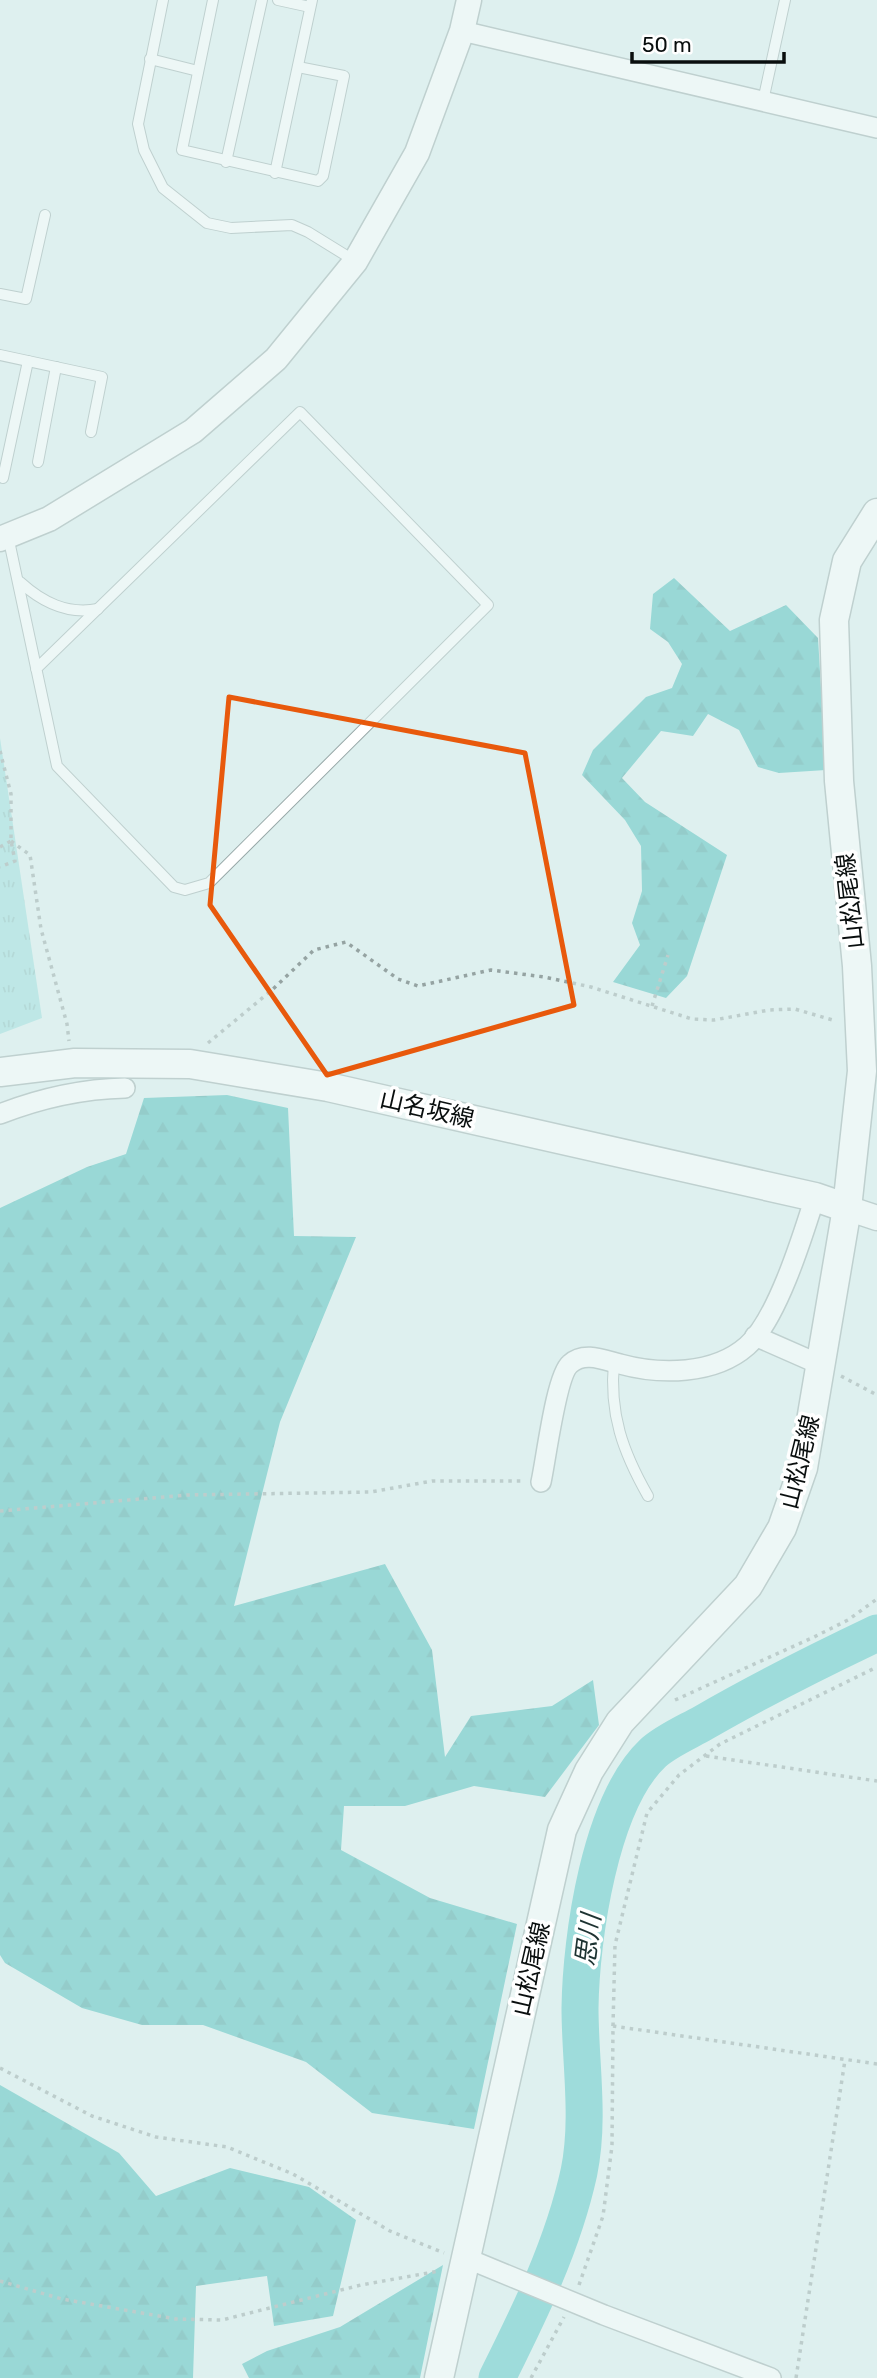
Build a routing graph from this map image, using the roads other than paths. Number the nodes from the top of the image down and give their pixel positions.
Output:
1 (163, 0) edge
2 (213, 0) edge
3 (262, 0) edge
4 (278, 0) edge
5 (470, 0) edge
6 (785, 0) edge
7 (311, 4) edge
8 (462, 31) junction
9 (149, 59) junction
10 (298, 67) junction
11 (198, 71) junction
12 (763, 101) junction
13 (877, 128) edge
14 (226, 162) junction
15 (275, 173) junction
16 (46, 215) dead end
17 (355, 261) junction
18 (0, 294) edge
19 (0, 355) edge
20 (28, 361) junction
21 (56, 367) junction
22 (91, 432) dead end
23 (37, 462) dead end
24 (3, 478) dead end
25 (877, 513) edge
26 (4, 537) edge
27 (20, 582) junction
28 (98, 609) junction
29 (36, 669) junction
30 (867, 965) edge
31 (0, 1072) edge
32 (125, 1088) dead end
33 (0, 1114) edge
34 (815, 1197) junction
35 (847, 1208) junction
36 (877, 1218) edge
37 (755, 1336) junction
38 (614, 1362) junction
39 (821, 1365) junction
40 (541, 1482) road end
41 (648, 1496) dead end
42 (466, 2258) junction
43 (439, 2378) edge
44 (771, 2378) edge

1 - 9 lane
2 - 11 lane
3 - 14 lane
4 - 7 lane
5 - 8 street
6 - 12 lane
7 - 10 lane
8 - 12 street
8 - 17 street
9 - 11 lane
9 - 17 lane
10 - 15 lane
10 - 15 lane
11 - 14 lane
12 - 13 street
14 - 15 lane
16 - 18 lane
17 - 26 street
19 - 20 lane
20 - 21 lane
20 - 24 lane
21 - 22 lane
21 - 23 lane
25 - 30 main road, 山松尾線
26 - 27 lane
27 - 28 lane
27 - 29 lane
28 - 29 lane
28 - 29 lane
30 - 35 main road, 山松尾線
31 - 34 main road, 山名坂線
32 - 33 street
34 - 35 main road, 山名坂線
34 - 37 street
35 - 36 street
35 - 39 main road, 山松尾線
37 - 38 street
37 - 39 street
38 - 40 street
38 - 41 lane
39 - 42 main road, 山松尾線
42 - 43 main road, 山松尾線
42 - 44 street

